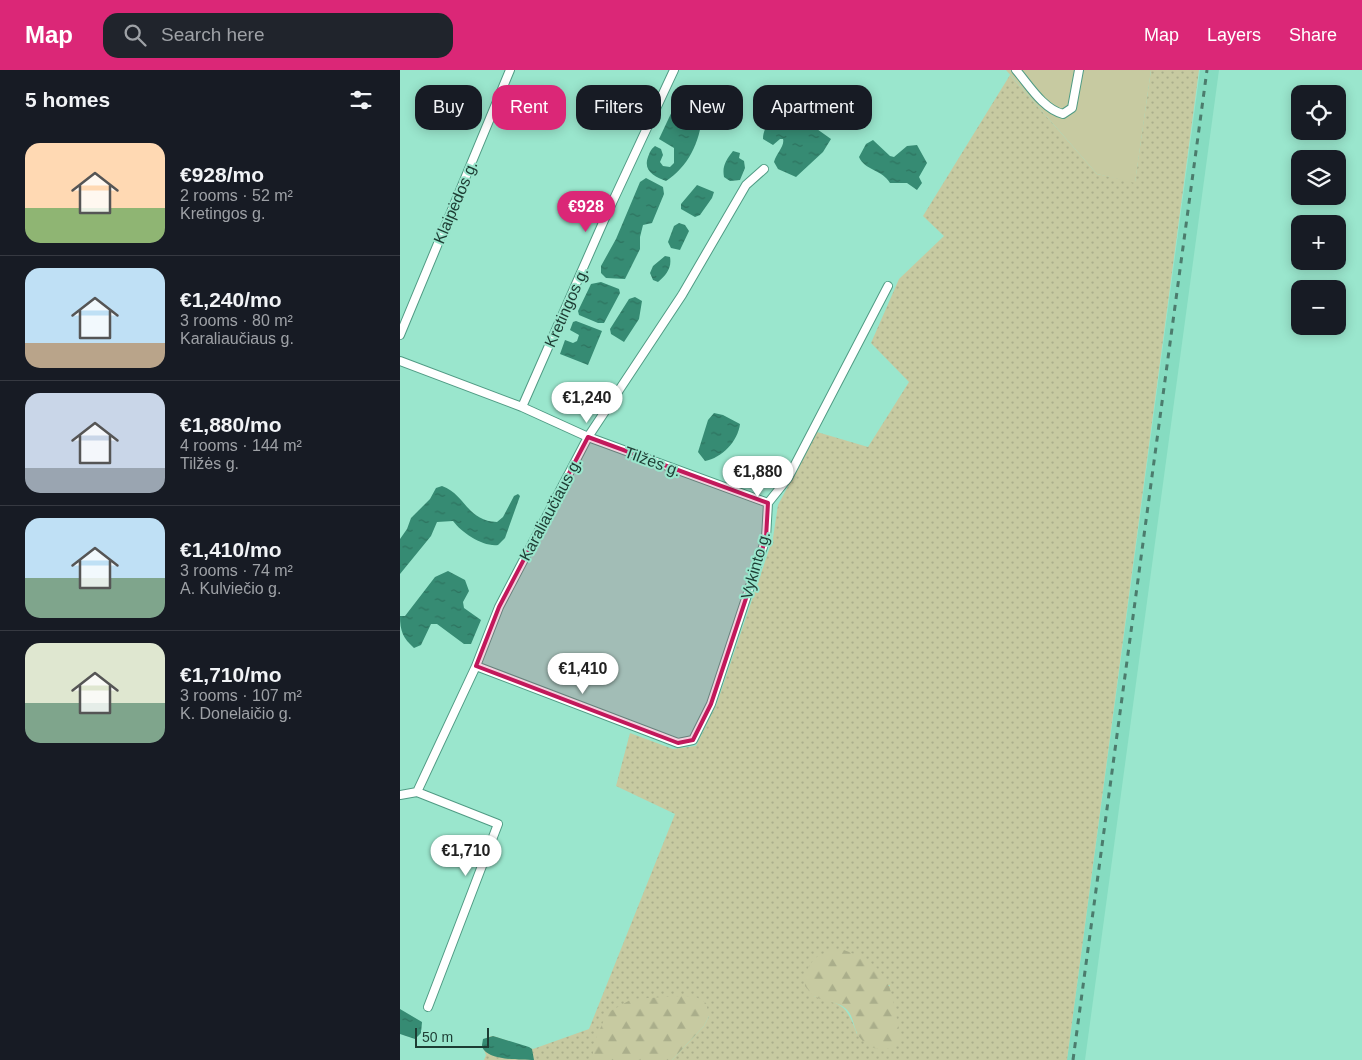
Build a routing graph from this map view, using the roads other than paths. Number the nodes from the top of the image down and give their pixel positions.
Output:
1 (510, 70) edge
2 (674, 70) edge
3 (1016, 70) edge
4 (1079, 70) edge
5 (764, 169) dead end
6 (888, 286) dead end
7 (400, 335) edge
8 (400, 361) edge
9 (522, 407) junction
10 (588, 436) junction
11 (768, 503) junction
12 (476, 666) junction
13 (417, 792) junction
14 (400, 795) edge
15 (428, 1007) dead end

1 - 7 street, Klaipėdos g.
2 - 9 street, Kretingos g.
3 - 4 street
5 - 10 street, Karaliaučiaus g.
6 - 11 street
8 - 9 street, Tilžės g.
9 - 10 street, Tilžės g.
10 - 11 street, Tilžės g.
10 - 12 street, Karaliaučiaus g.
11 - 12 street, Vykinto g.
12 - 13 street, Karaliaučiaus g.
13 - 14 street
13 - 15 street

